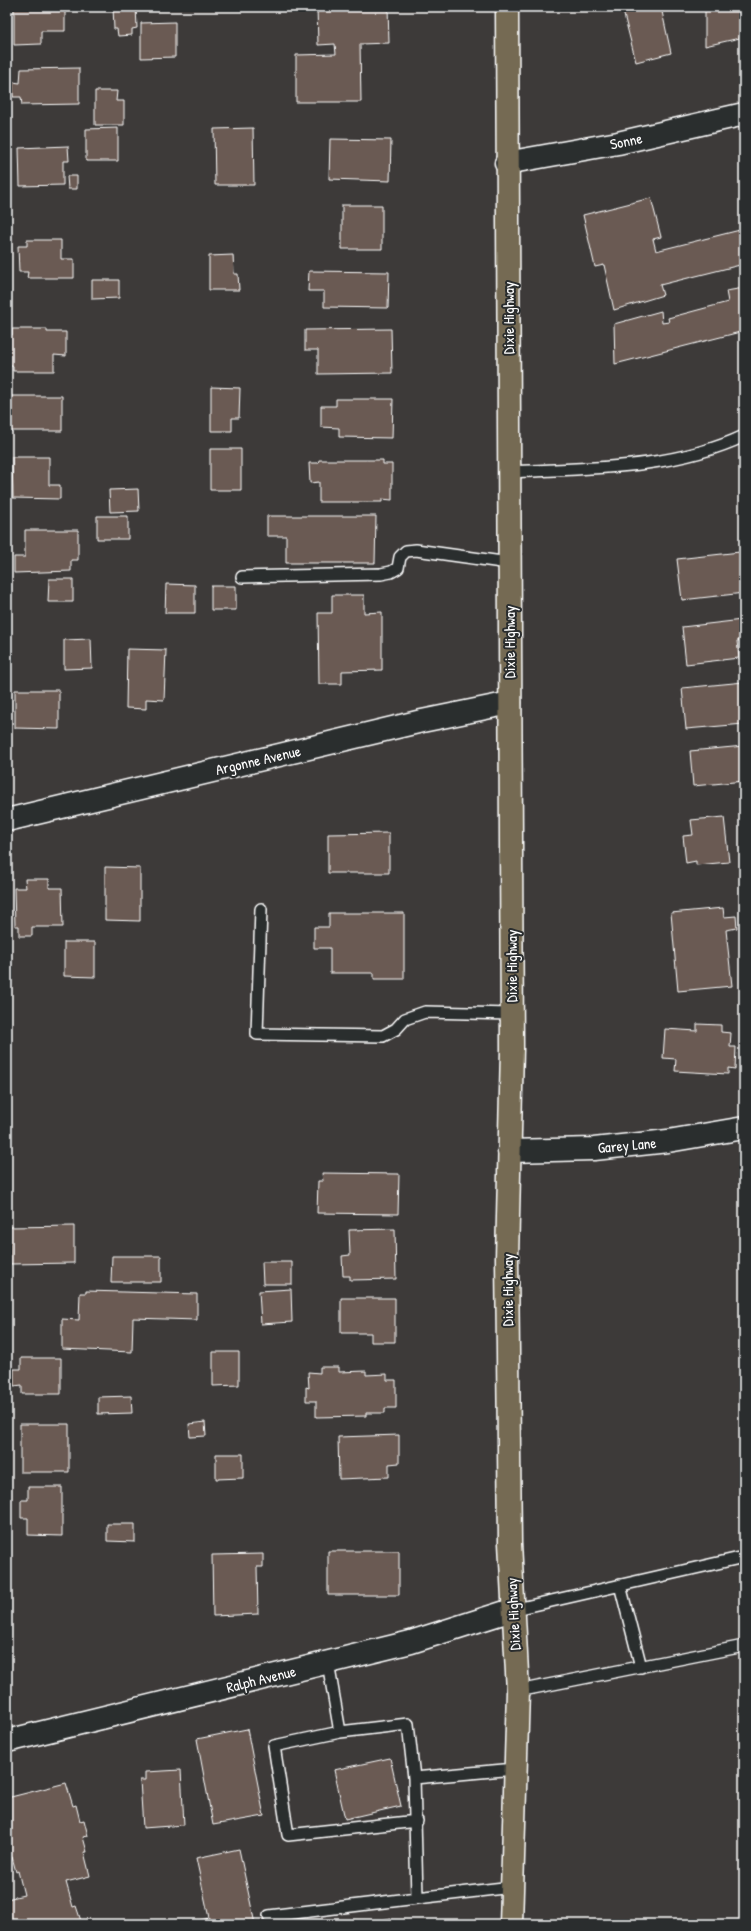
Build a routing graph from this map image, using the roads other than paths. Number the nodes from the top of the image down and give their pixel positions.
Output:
1 (507, 7) edge
2 (744, 114) edge
3 (506, 162) junction
4 (744, 436) edge
5 (509, 472) junction
6 (509, 563) junction
7 (242, 577) dead end
8 (510, 703) junction
9 (7, 820) edge
10 (261, 909) dead end
11 (511, 1014) junction
12 (744, 1128) edge
13 (509, 1151) junction
14 (744, 1557) edge
15 (620, 1585) junction
16 (512, 1610) junction
17 (744, 1646) edge
18 (328, 1663) junction
19 (641, 1666) junction
20 (518, 1691) junction
21 (340, 1732) junction
22 (7, 1741) edge
23 (515, 1769) junction
24 (414, 1778) junction
25 (417, 1821) junction
26 (512, 1888) junction
27 (417, 1898) junction
28 (269, 1916) dead end
29 (511, 1924) edge

1 - 3 main road, Dixie Highway
2 - 3 street, Sonne
3 - 5 main road, Dixie Highway
4 - 5 lane
5 - 6 main road, Dixie Highway
6 - 7 lane
6 - 8 main road, Dixie Highway
8 - 9 street, Argonne Avenue
8 - 11 main road, Dixie Highway
10 - 11 lane
11 - 13 main road, Dixie Highway
12 - 13 street, Garey Lane
13 - 16 main road, Dixie Highway
14 - 15 lane
15 - 16 lane
15 - 19 lane
16 - 18 street, Ralph Avenue
16 - 20 main road, Dixie Highway
17 - 19 lane
18 - 21 lane
18 - 22 street, Ralph Avenue
19 - 20 lane
20 - 23 main road, Dixie Highway
21 - 24 lane
21 - 25 lane
23 - 24 lane
23 - 26 main road, Dixie Highway
24 - 25 lane
25 - 27 lane
26 - 27 lane
26 - 29 main road, Dixie Highway
27 - 28 lane

